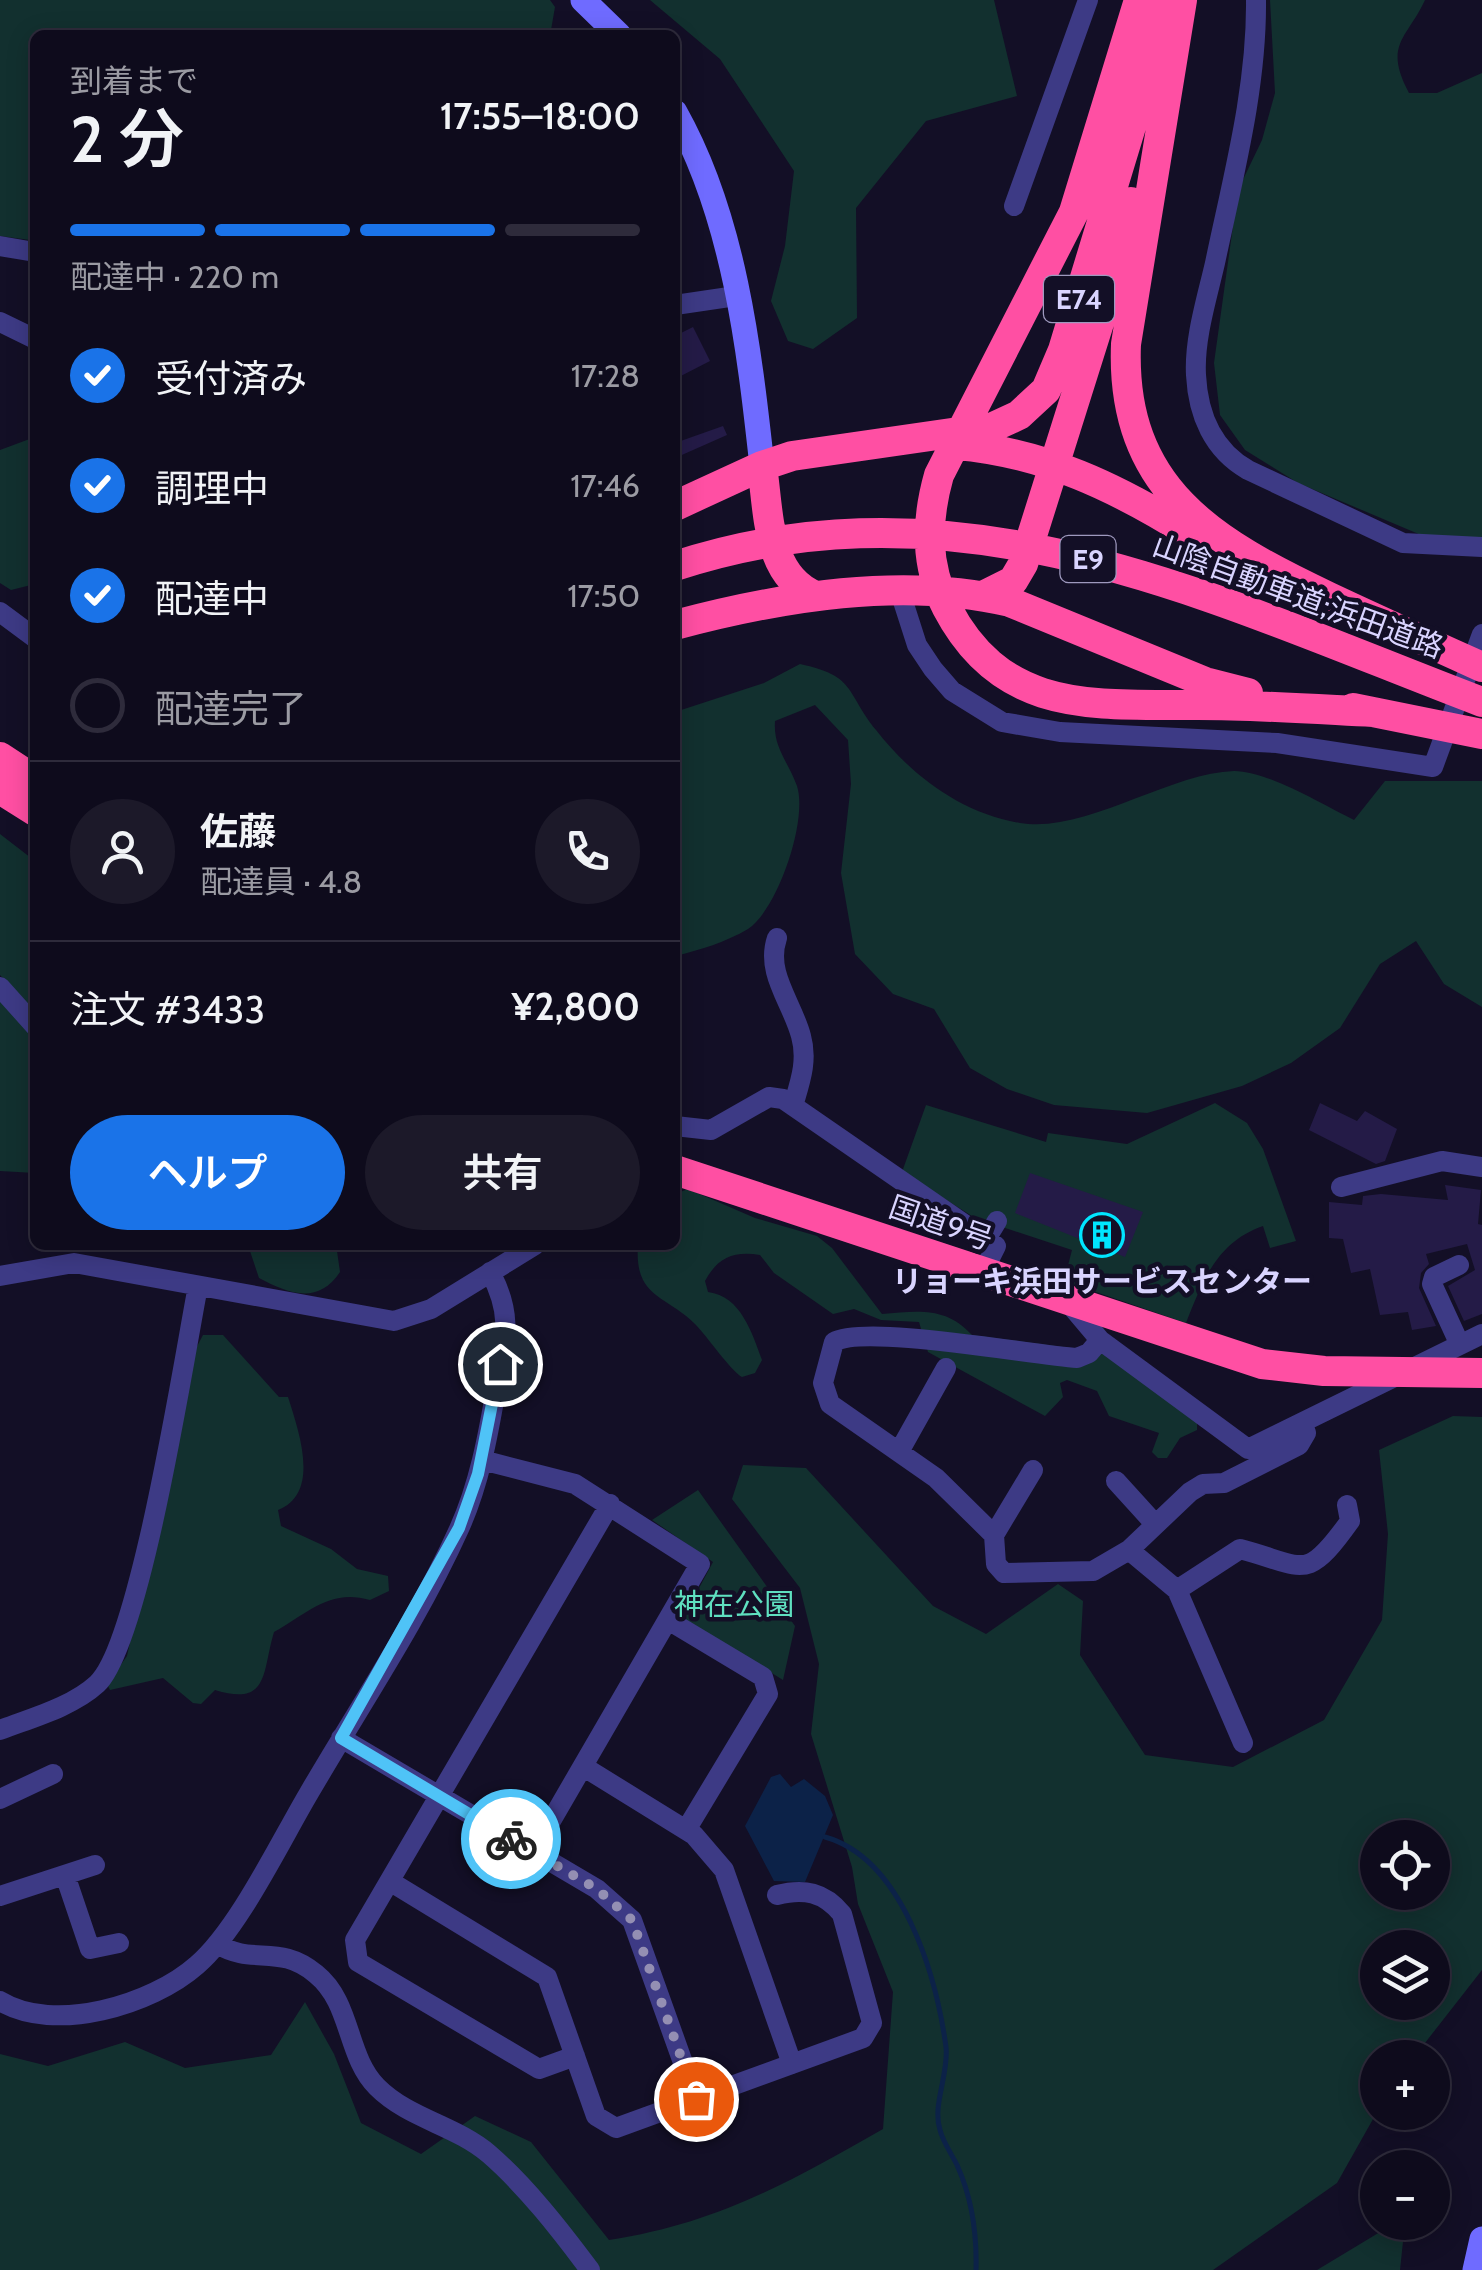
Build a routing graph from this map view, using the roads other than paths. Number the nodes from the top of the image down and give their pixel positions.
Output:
1 (584, 0) edge
2 (1088, 0) edge
3 (1139, 0) edge
4 (1157, 0) edge
5 (1181, 0) edge
6 (1256, 0) edge
7 (613, 30) edge
8 (680, 122) edge
9 (1014, 206) dead end
10 (0, 246) edge
11 (30, 251) edge
12 (736, 296) junction
13 (680, 304) edge
14 (0, 322) edge
15 (30, 337) edge
16 (848, 446) junction
17 (1051, 472) junction
18 (763, 477) junction
19 (680, 504) edge
20 (1482, 548) edge
21 (680, 565) edge
22 (900, 592) junction
23 (816, 596) junction
24 (983, 596) junction
25 (0, 612) edge
26 (680, 624) edge
27 (30, 634) edge
28 (1482, 634) edge
29 (1426, 642) junction
30 (1482, 666) edge
31 (1482, 702) edge
32 (1373, 712) junction
33 (1482, 734) edge
34 (0, 757) edge
35 (30, 777) edge
36 (0, 789) edge
37 (30, 808) edge
38 (777, 938) dead end
39 (0, 987) edge
40 (30, 1020) edge
41 (793, 1106) junction
42 (680, 1127) edge
43 (1482, 1167) edge
44 (680, 1172) edge
45 (1340, 1187) dead end
46 (527, 1250) edge
47 (1459, 1264) dead end
48 (490, 1272) junction
49 (982, 1274) junction
50 (0, 1276) edge
51 (198, 1286) junction
52 (1068, 1302) junction
53 (1482, 1334) edge
54 (1100, 1340) junction
55 (1460, 1345) junction
56 (946, 1368) dead end
57 (1408, 1372) junction
58 (1482, 1373) edge
59 (1304, 1424) junction
60 (900, 1450) junction
61 (482, 1460) junction
62 (1034, 1470) dead end
63 (1116, 1480) dead end
64 (610, 1504) junction
65 (1346, 1505) dead end
66 (1155, 1524) junction
67 (994, 1535) junction
68 (1129, 1550) junction
69 (1177, 1590) junction
70 (668, 1620) junction
71 (0, 1730) edge
72 (341, 1738) junction
73 (1242, 1743) dead end
74 (584, 1767) junction
75 (54, 1774) dead end
76 (441, 1797) junction
77 (0, 1798) edge
78 (686, 1830) junction
79 (533, 1852) junction
80 (95, 1866) dead end
81 (64, 1875) junction
82 (391, 1882) junction
83 (777, 1895) dead end
84 (0, 1896) edge
85 (118, 1943) dead end
86 (217, 1944) junction
87 (4, 2010) edge
88 (575, 2056) junction
89 (792, 2064) junction
90 (696, 2099) junction
91 (1482, 2240) edge
92 (590, 2270) edge
93 (1476, 2270) edge

1 - 7 street
2 - 9 street
3 - 32 highway
4 - 16 highway, E74
5 - 17 highway
5 - 29 highway
6 - 20 street
8 - 12 street
10 - 11 street
12 - 13 street
12 - 18 street
14 - 15 street
16 - 17 highway
16 - 18 highway
17 - 24 highway
17 - 29 highway
18 - 19 highway
18 - 23 highway
21 - 31 highway, 山陰自動車道;浜田道路 / E9
22 - 23 highway
22 - 24 highway
22 - 28 street
23 - 26 highway
24 - 32 highway
25 - 27 street
29 - 30 highway
32 - 33 highway
34 - 35 highway
36 - 37 highway
38 - 41 street
39 - 40 street
41 - 42 street
41 - 49 street
43 - 45 street
44 - 49 highway, 国道9号
46 - 48 street
47 - 55 street
48 - 51 street
48 - 61 street
49 - 52 highway, 国道9号
50 - 51 street
51 - 71 street
52 - 54 street
52 - 57 highway, 国道9号
53 - 55 street
54 - 59 street
54 - 60 street
55 - 57 street
56 - 60 street
57 - 58 highway, 国道9号
57 - 59 street
59 - 66 street
60 - 67 street
61 - 64 street
61 - 72 street
62 - 67 street
63 - 66 street
64 - 70 street
64 - 76 street
65 - 69 street
66 - 68 street
67 - 68 street
68 - 69 street
69 - 73 street
70 - 74 street
70 - 78 street
72 - 76 street
72 - 86 street
74 - 78 street
74 - 79 street
75 - 77 street
76 - 79 street
76 - 82 street
78 - 89 street
79 - 90 street
80 - 81 street
81 - 84 street
81 - 85 street
82 - 88 street
82 - 88 street
83 - 89 street
86 - 87 street
86 - 92 street
88 - 90 street
89 - 90 street
91 - 93 street

